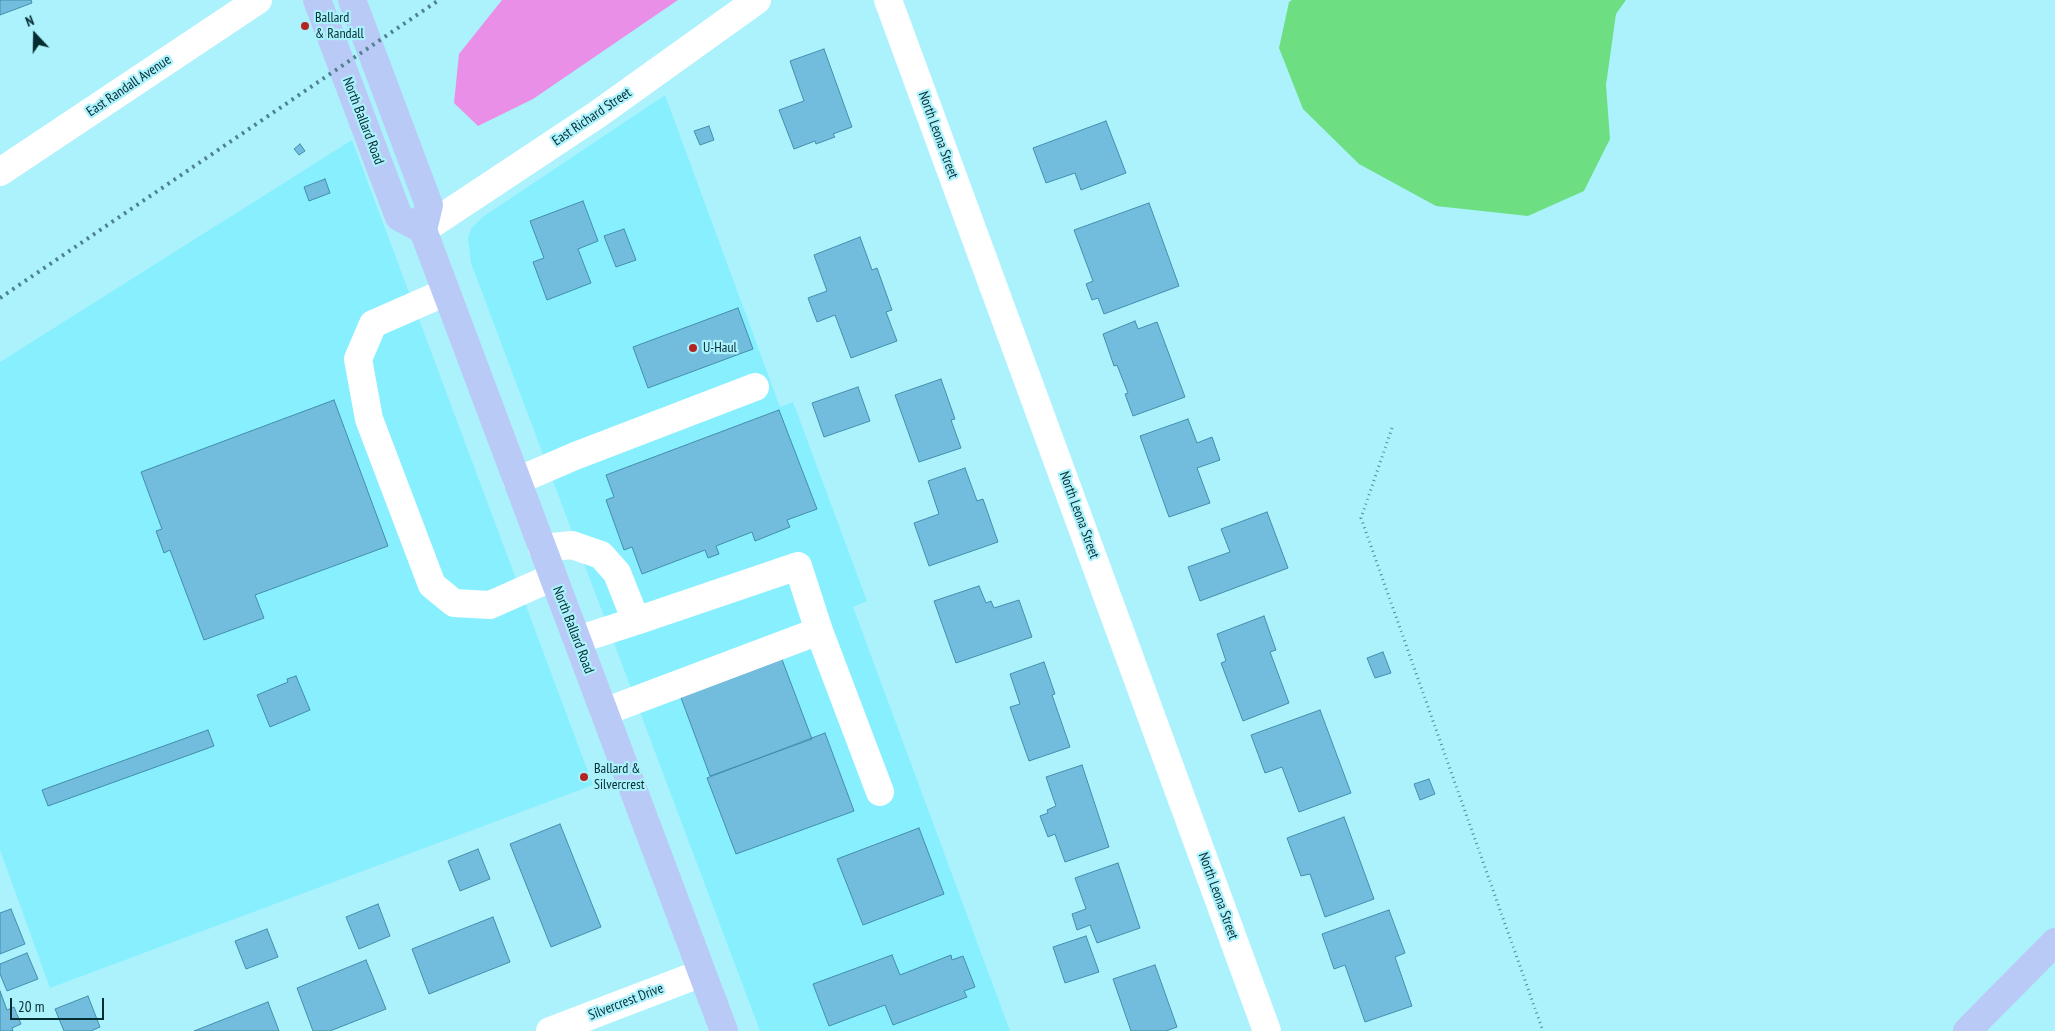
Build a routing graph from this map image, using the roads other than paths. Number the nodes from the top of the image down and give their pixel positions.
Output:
1 (258, 0) edge
2 (317, 0) edge
3 (352, 0) edge
4 (758, 0) edge
5 (888, 0) edge
6 (0, 172) edge
7 (423, 230) junction
8 (446, 292) junction
9 (755, 387) dead end
10 (517, 481) junction
11 (542, 548) junction
12 (554, 577) junction
13 (636, 620) junction
14 (819, 631) junction
15 (577, 640) junction
16 (604, 712) junction
17 (880, 792) dead end
18 (2055, 942) edge
19 (702, 973) junction
20 (550, 1031) edge
21 (724, 1031) edge
22 (1267, 1031) edge
23 (1967, 1031) edge

1 - 6 street, East Randall Avenue
2 - 7 main road, North Ballard Road
3 - 7 main road
4 - 7 street, East Richard Street
5 - 22 street, North Leona Street
7 - 8 main road, North Ballard Road
8 - 10 main road, North Ballard Road
8 - 12 street
9 - 10 street
10 - 11 main road, North Ballard Road
11 - 12 main road, North Ballard Road
11 - 13 street
12 - 15 main road, North Ballard Road
13 - 14 street
13 - 15 street
14 - 16 street
14 - 17 street
15 - 16 main road, North Ballard Road
16 - 19 main road, North Ballard Road
18 - 23 main road
19 - 20 street, Silvercrest Drive
19 - 21 main road, North Ballard Road

